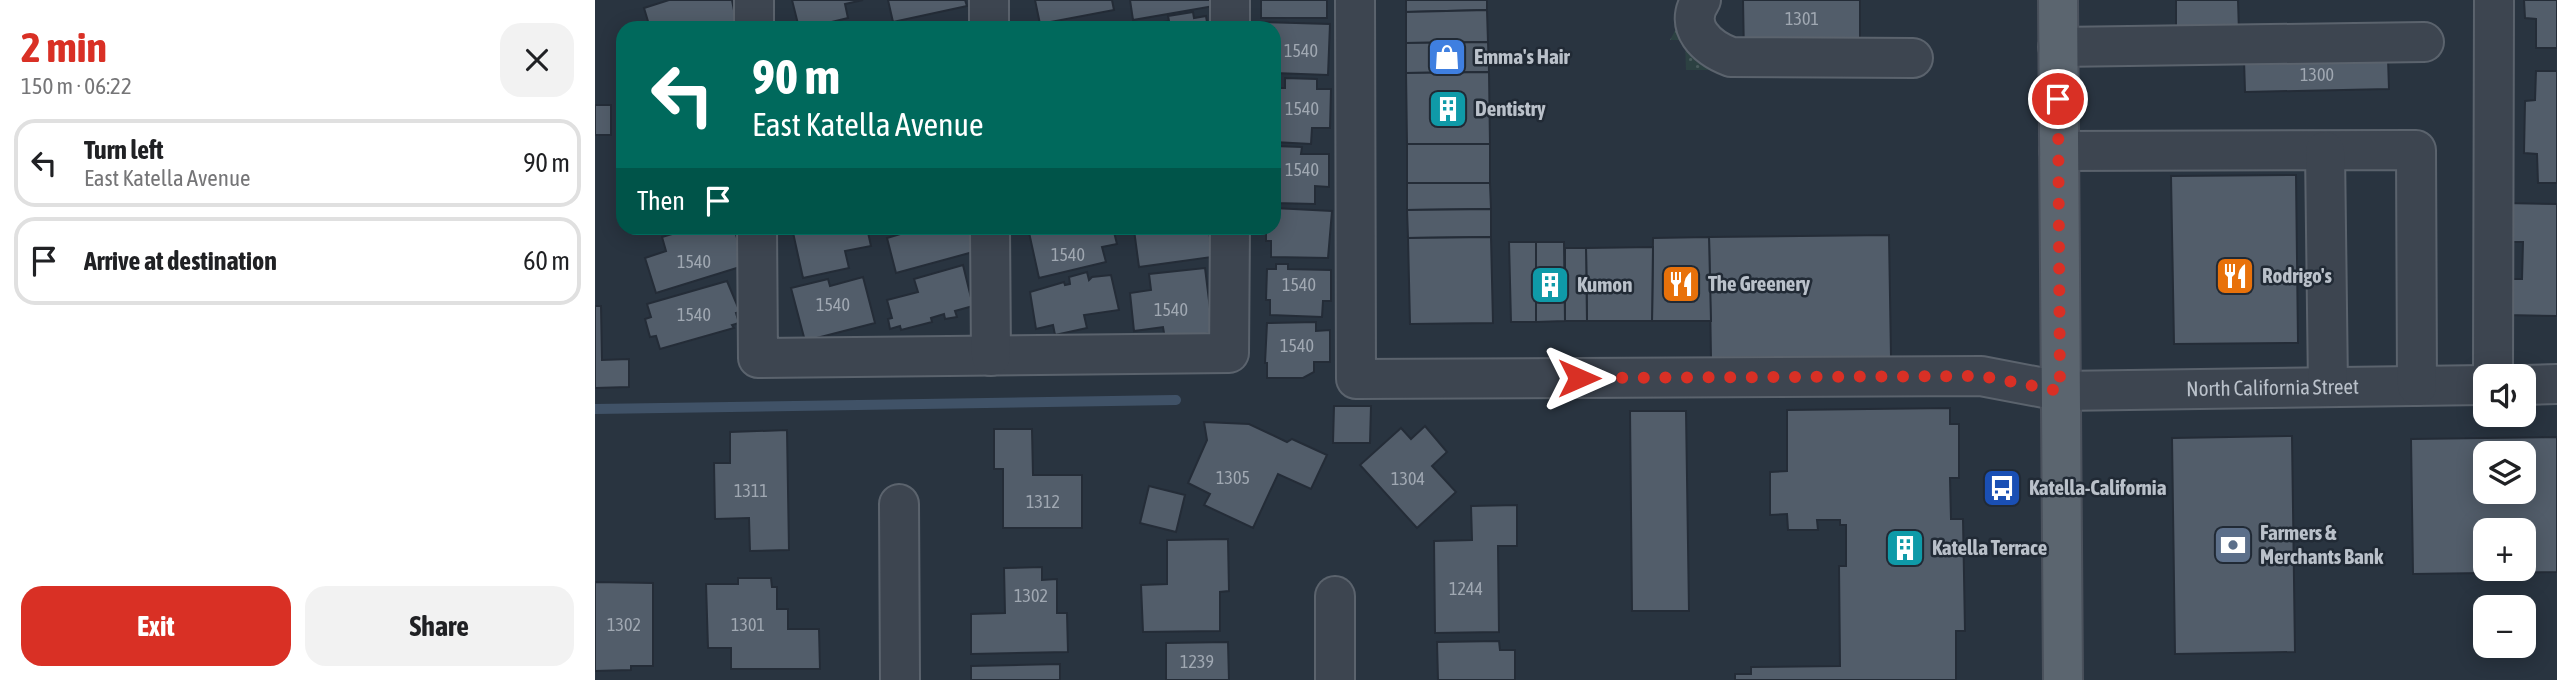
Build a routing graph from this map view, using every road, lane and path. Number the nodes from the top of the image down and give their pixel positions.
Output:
1 (754, 0) edge
2 (989, 0) edge
3 (1230, 0) edge
4 (1355, 0) edge
5 (1701, 0) edge
6 (2058, 0) edge
7 (2494, 0) edge
8 (754, 21) edge
9 (989, 21) edge
10 (1230, 21) edge
11 (2424, 42) dead end
12 (2058, 47) junction
13 (1913, 58) dead end
14 (2059, 151) junction
15 (2325, 151) junction
16 (757, 235) edge
17 (991, 235) edge
18 (1230, 235) edge
19 (991, 356) junction
20 (2493, 364) edge
21 (2557, 384) edge
22 (2473, 385) edge
23 (2536, 385) edge
24 (2417, 386) junction
25 (2328, 387) junction
26 (2060, 391) junction
27 (899, 503) dead end
28 (1335, 596) dead end
29 (901, 680) edge
30 (1335, 680) edge
31 (2063, 680) edge

1 - 8 street
2 - 9 street
3 - 10 street
4 - 26 street, North California Street
5 - 13 street
6 - 12 main road
7 - 20 street
11 - 12 street
12 - 14 main road
14 - 15 street
14 - 26 main road
15 - 24 street
15 - 25 street
16 - 19 street
17 - 19 street
18 - 19 street
21 - 23 street
22 - 24 street, North California Street
24 - 25 street, North California Street
25 - 26 street, North California Street
26 - 31 main road
27 - 29 street
28 - 30 street

